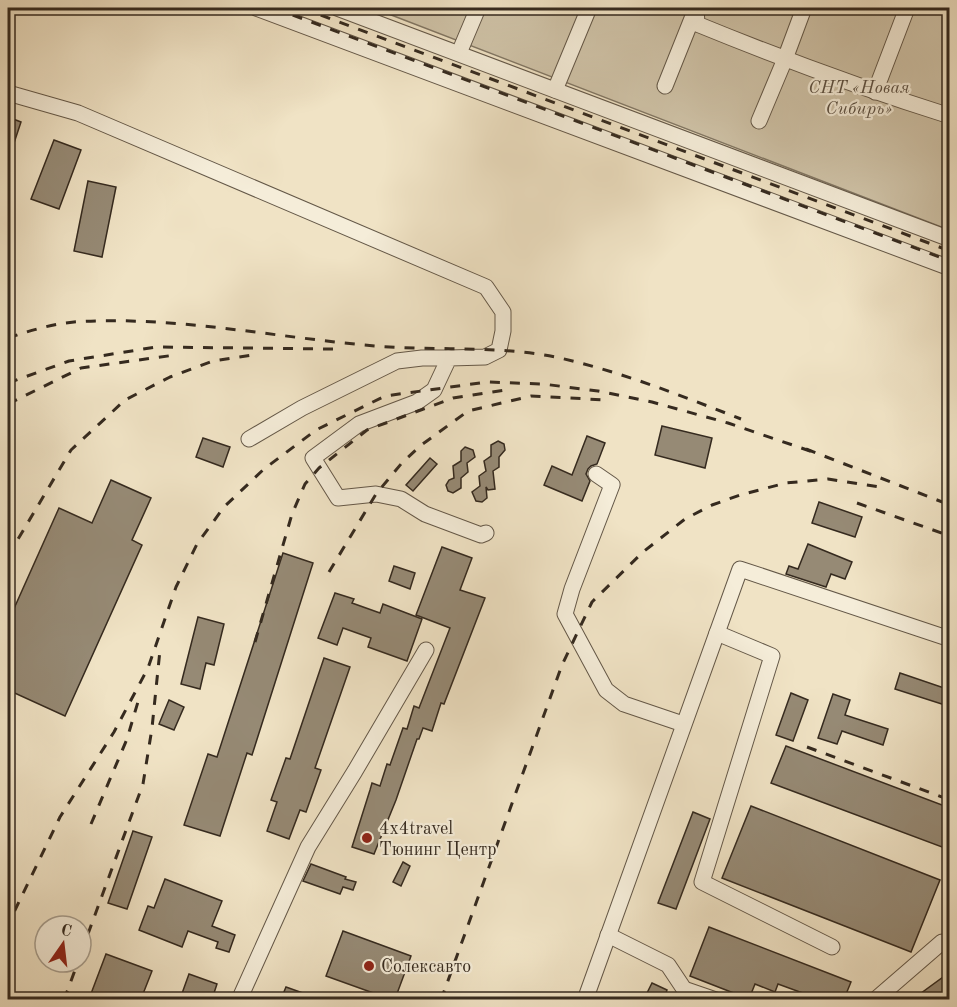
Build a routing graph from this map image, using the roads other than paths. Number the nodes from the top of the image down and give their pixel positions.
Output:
1 (256, 8) edge
2 (338, 8) edge
3 (478, 8) edge
4 (589, 8) edge
5 (696, 8) edge
6 (804, 8) edge
7 (907, 8) edge
8 (459, 53) junction
9 (785, 59) junction
10 (665, 86) dead end
11 (555, 90) junction
12 (874, 92) junction
13 (8, 93) edge
14 (950, 116) edge
15 (759, 120) dead end
16 (950, 239) edge
17 (950, 268) edge
18 (449, 358) junction
19 (249, 439) dead end
20 (596, 474) dead end
21 (486, 533) dead end
22 (717, 633) junction
23 (950, 639) edge
24 (426, 650) dead end
25 (683, 724) junction
26 (608, 935) junction
27 (942, 942) dead end
28 (832, 947) dead end
29 (239, 999) edge
30 (585, 999) edge
31 (716, 999) edge
32 (875, 999) edge

1 - 17 lane
2 - 8 lane
3 - 8 lane
4 - 11 lane
5 - 9 lane
5 - 10 lane
6 - 9 lane
7 - 12 lane
8 - 11 lane
9 - 12 lane
9 - 15 lane
11 - 16 lane
12 - 14 lane
13 - 18 lane
18 - 19 lane
18 - 21 lane
20 - 25 lane
22 - 23 lane
22 - 25 lane
22 - 28 lane
24 - 29 lane
25 - 26 lane
26 - 30 lane
26 - 31 lane
27 - 32 lane

